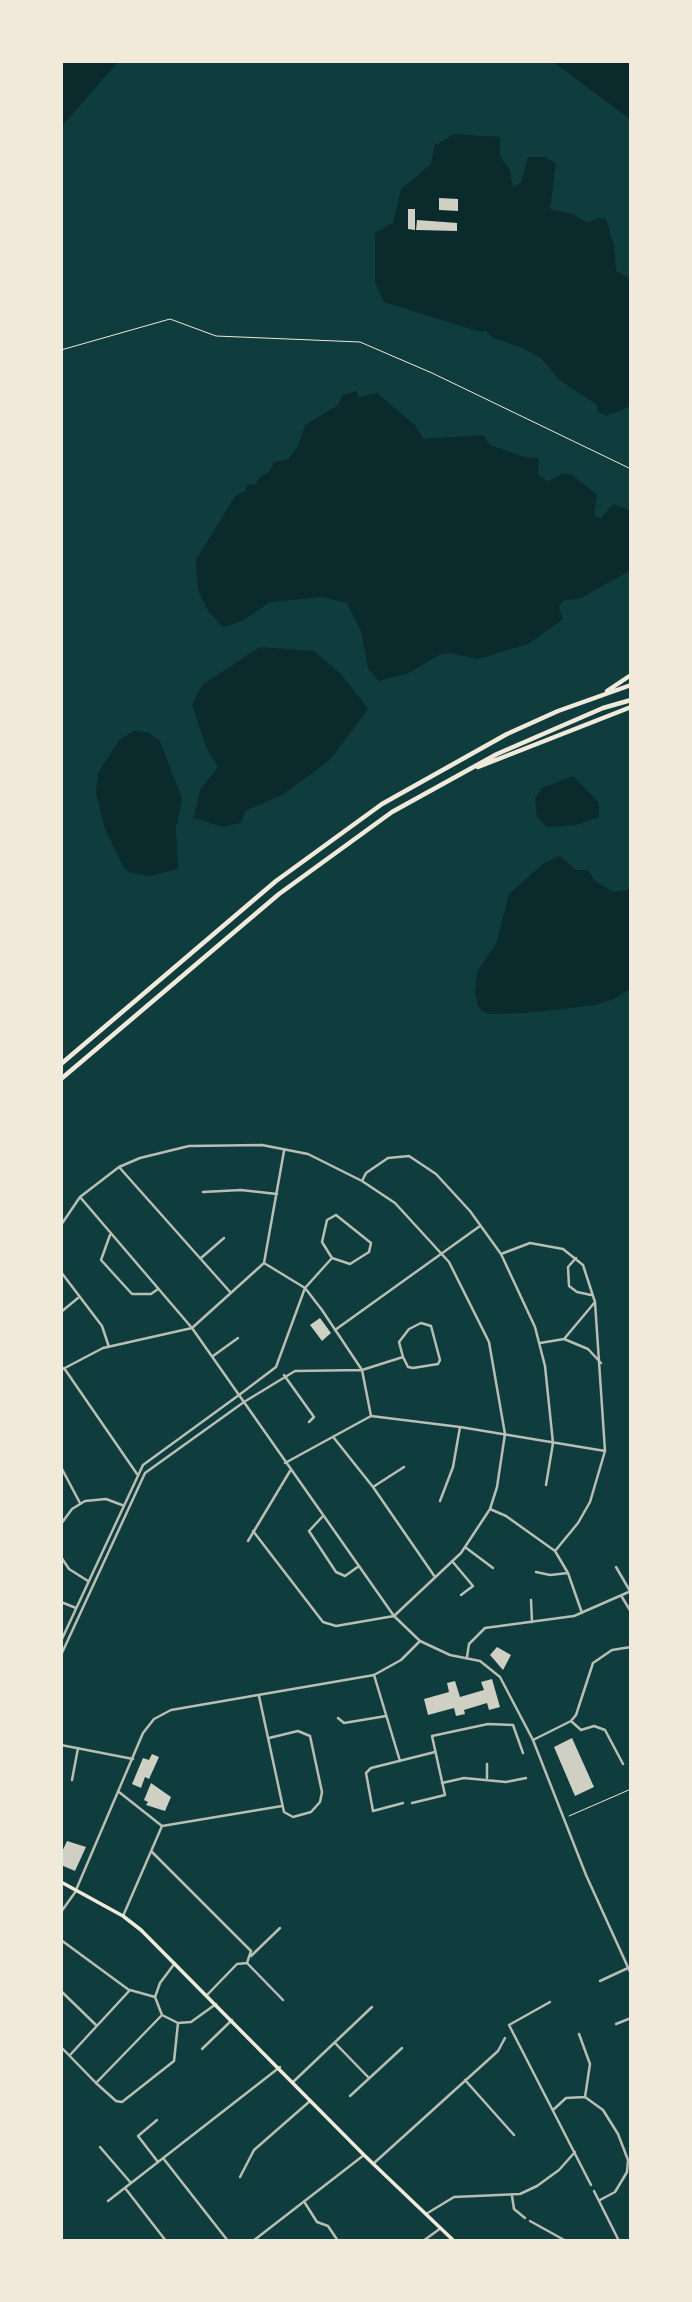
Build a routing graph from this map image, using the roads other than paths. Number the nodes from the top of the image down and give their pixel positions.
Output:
1 (631, 675) edge
2 (631, 685) edge
3 (604, 693) junction
4 (631, 700) edge
5 (631, 707) edge
6 (461, 774) junction
7 (61, 1064) edge
8 (61, 1079) edge
9 (284, 1149) junction
10 (119, 1167) junction
11 (362, 1181) junction
12 (203, 1192) dead end
13 (277, 1194) junction
14 (79, 1196) junction
15 (61, 1225) edge
16 (480, 1226) junction
17 (110, 1235) junction
18 (224, 1238) dead end
19 (441, 1252) junction
20 (501, 1254) junction
21 (201, 1258) junction
22 (332, 1258) junction
23 (576, 1258) junction
24 (264, 1263) junction
25 (61, 1272) edge
26 (305, 1288) junction
27 (158, 1289) junction
28 (232, 1293) junction
29 (591, 1295) junction
30 (78, 1298) junction
31 (595, 1302) junction
32 (61, 1312) edge
33 (192, 1328) junction
34 (335, 1330) junction
35 (238, 1338) dead end
36 (564, 1339) junction
37 (540, 1343) junction
38 (109, 1347) junction
39 (213, 1356) junction
40 (402, 1357) junction
41 (601, 1363) junction
42 (63, 1369) edge
43 (362, 1370) junction
44 (284, 1375) junction
45 (239, 1395) junction
46 (244, 1402) junction
47 (371, 1416) junction
48 (309, 1422) dead end
49 (460, 1427) junction
50 (505, 1434) junction
51 (334, 1438) junction
52 (554, 1443) junction
53 (605, 1451) junction
54 (285, 1463) junction
55 (404, 1467) dead end
56 (62, 1469) edge
57 (290, 1471) junction
58 (136, 1474) junction
59 (142, 1478) junction
60 (546, 1485) dead end
61 (373, 1487) junction
62 (440, 1501) dead end
63 (81, 1503) junction
64 (122, 1505) junction
65 (128, 1507) junction
66 (490, 1509) junction
67 (323, 1516) junction
68 (61, 1524) edge
69 (253, 1531) junction
70 (247, 1541) dead end
71 (104, 1544) junction
72 (111, 1546) junction
73 (465, 1547) junction
74 (555, 1551) junction
75 (61, 1557) edge
76 (453, 1561) junction
77 (359, 1566) junction
78 (616, 1567) dead end
79 (493, 1568) dead end
80 (536, 1572) dead end
81 (568, 1573) junction
82 (436, 1577) junction
83 (88, 1581) junction
84 (94, 1584) junction
85 (630, 1591) edge
86 (461, 1595) dead end
87 (622, 1597) junction
88 (531, 1600) dead end
89 (61, 1602) edge
90 (76, 1608) junction
91 (631, 1612) edge
92 (582, 1613) junction
93 (394, 1616) junction
94 (532, 1622) junction
95 (420, 1640) junction
96 (61, 1641) edge
97 (631, 1647) edge
98 (61, 1655) edge
99 (467, 1657) junction
100 (374, 1675) junction
101 (258, 1696) junction
102 (386, 1716) junction
103 (338, 1718) dead end
104 (524, 1720) junction
105 (571, 1721) junction
106 (513, 1725) junction
107 (269, 1738) junction
108 (533, 1740) junction
109 (61, 1745) edge
110 (78, 1748) junction
111 (435, 1752) junction
112 (523, 1754) dead end
113 (133, 1759) junction
114 (400, 1761) junction
115 (487, 1764) dead end
116 (623, 1764) dead end
117 (526, 1778) dead end
118 (487, 1779) junction
119 (72, 1780) dead end
120 (442, 1783) junction
121 (119, 1792) junction
122 (403, 1803) dead end
123 (412, 1803) dead end
124 (282, 1806) junction
125 (162, 1826) junction
126 (151, 1851) junction
127 (61, 1882) edge
128 (76, 1891) junction
129 (61, 1912) edge
130 (124, 1916) junction
131 (280, 1928) dead end
132 (61, 1940) edge
133 (248, 1960) junction
134 (175, 1962) junction
135 (628, 1968) junction
136 (631, 1974) edge
137 (600, 1981) dead end
138 (130, 1990) junction
139 (61, 1992) edge
140 (207, 1996) junction
141 (155, 1997) junction
142 (283, 2000) dead end
143 (550, 2002) dead end
144 (216, 2004) junction
145 (372, 2007) dead end
146 (162, 2015) junction
147 (631, 2018) edge
148 (232, 2020) junction
149 (178, 2023) junction
150 (616, 2024) dead end
151 (97, 2026) junction
152 (579, 2034) dead end
153 (505, 2038) dead end
154 (335, 2043) junction
155 (61, 2047) edge
156 (402, 2048) dead end
157 (202, 2049) dead end
158 (70, 2055) junction
159 (279, 2067) junction
160 (369, 2078) junction
161 (465, 2080) junction
162 (96, 2082) junction
163 (293, 2082) junction
164 (350, 2096) dead end
165 (585, 2097) junction
166 (310, 2101) junction
167 (553, 2110) junction
168 (157, 2120) dead end
169 (514, 2135) dead end
170 (100, 2147) dead end
171 (575, 2152) junction
172 (364, 2155) junction
173 (163, 2158) junction
174 (158, 2162) junction
175 (373, 2164) junction
176 (240, 2177) dead end
177 (131, 2183) junction
178 (591, 2185) dead end
179 (125, 2188) junction
180 (594, 2191) dead end
181 (512, 2196) junction
182 (600, 2200) junction
183 (108, 2202) dead end
184 (305, 2203) junction
185 (426, 2214) junction
186 (525, 2218) dead end
187 (530, 2221) dead end
188 (441, 2228) junction
189 (166, 2241) edge
190 (228, 2241) edge
191 (253, 2241) edge
192 (338, 2241) edge
193 (423, 2241) edge
194 (454, 2241) edge
195 (566, 2241) edge
196 (619, 2241) edge

1 - 3 highway
2 - 3 highway
3 - 7 highway
4 - 6 highway
5 - 6 highway
6 - 8 highway
9 - 10 street
9 - 11 street
9 - 13 street
10 - 14 street
10 - 21 street
11 - 16 street
11 - 19 street
12 - 13 street
13 - 24 street
14 - 15 street
14 - 17 street
16 - 19 street
16 - 20 street
17 - 27 street
17 - 27 street
18 - 21 street
19 - 34 street
19 - 50 street
20 - 23 street
20 - 37 street
21 - 28 street
22 - 22 street
22 - 26 street
23 - 29 street
23 - 29 street
24 - 26 street
24 - 28 street
25 - 30 street
26 - 34 street
26 - 45 street
27 - 33 street
28 - 33 street
29 - 31 street
30 - 32 street
30 - 38 street
31 - 36 street
31 - 41 street
33 - 38 street
33 - 39 street
34 - 43 street
35 - 39 street
36 - 37 street
36 - 41 street
37 - 52 street
38 - 42 street
39 - 45 street
40 - 40 street
40 - 43 street
41 - 53 street
42 - 58 street
43 - 44 street
43 - 47 street
44 - 46 street
44 - 48 street
45 - 46 street
45 - 58 street
46 - 54 street
46 - 59 street
47 - 49 street
47 - 51 street
49 - 50 street
49 - 62 street
50 - 52 street
50 - 66 street
51 - 54 street
51 - 61 street
52 - 53 street
52 - 60 street
53 - 74 street
54 - 57 street
55 - 61 street
56 - 63 street
57 - 67 street
57 - 69 street
58 - 59 street
58 - 64 street
59 - 65 street
61 - 82 street
63 - 64 street
63 - 68 street
64 - 65 street
64 - 71 street
65 - 72 street
66 - 73 street
66 - 74 street
67 - 77 street
67 - 77 street
69 - 70 street
69 - 93 street
71 - 72 street
71 - 83 street
72 - 84 street
73 - 76 street
73 - 79 street
74 - 81 street
75 - 83 street
76 - 82 street
76 - 86 street
77 - 93 street
78 - 85 street
80 - 81 street
81 - 92 street
82 - 93 street
83 - 84 street
83 - 90 street
84 - 98 street
85 - 87 street
87 - 91 street
87 - 92 street
88 - 94 street
89 - 90 street
90 - 96 street
92 - 94 street
93 - 95 street
94 - 99 street
95 - 99 street
95 - 100 street
97 - 105 street
99 - 104 street
100 - 101 street
100 - 102 street
101 - 107 street
101 - 113 street
102 - 103 street
102 - 114 street
104 - 106 street
104 - 108 street
105 - 108 street
105 - 116 street
106 - 111 street
106 - 112 street
107 - 124 street
107 - 124 street
108 - 135 street
109 - 110 street
110 - 113 street
110 - 119 street
111 - 114 street
111 - 120 street
113 - 121 street
114 - 122 street
115 - 118 street
117 - 118 street
118 - 120 street
120 - 123 street
121 - 125 street
121 - 128 street
124 - 125 street
125 - 126 street
126 - 130 street
126 - 133 street
127 - 128 main road
128 - 129 street
128 - 130 main road
130 - 134 main road
131 - 133 street
132 - 138 street
133 - 140 street
133 - 142 street
134 - 140 main road
134 - 141 street
135 - 136 street
135 - 137 street
138 - 141 street
138 - 151 street
139 - 151 street
140 - 144 main road
141 - 146 street
143 - 167 street
144 - 148 main road
144 - 149 street
145 - 154 street
146 - 149 street
146 - 162 street
147 - 150 street
148 - 157 street
148 - 159 main road
149 - 162 street
151 - 158 street
152 - 165 street
153 - 161 street
154 - 160 street
154 - 163 street
155 - 158 street
156 - 160 street
158 - 162 street
159 - 163 main road
159 - 173 street
160 - 164 street
161 - 169 street
161 - 175 street
163 - 166 main road
165 - 167 street
165 - 182 street
166 - 172 main road
166 - 176 street
167 - 171 street
168 - 174 street
170 - 177 street
171 - 178 street
171 - 181 street
172 - 175 main road
172 - 184 street
173 - 174 street
173 - 190 street
174 - 177 street
175 - 185 main road
177 - 179 street
179 - 183 street
179 - 189 street
180 - 182 street
181 - 185 street
181 - 186 street
182 - 196 street
184 - 191 street
184 - 192 street
185 - 188 main road
187 - 195 street
188 - 193 street
188 - 194 main road

